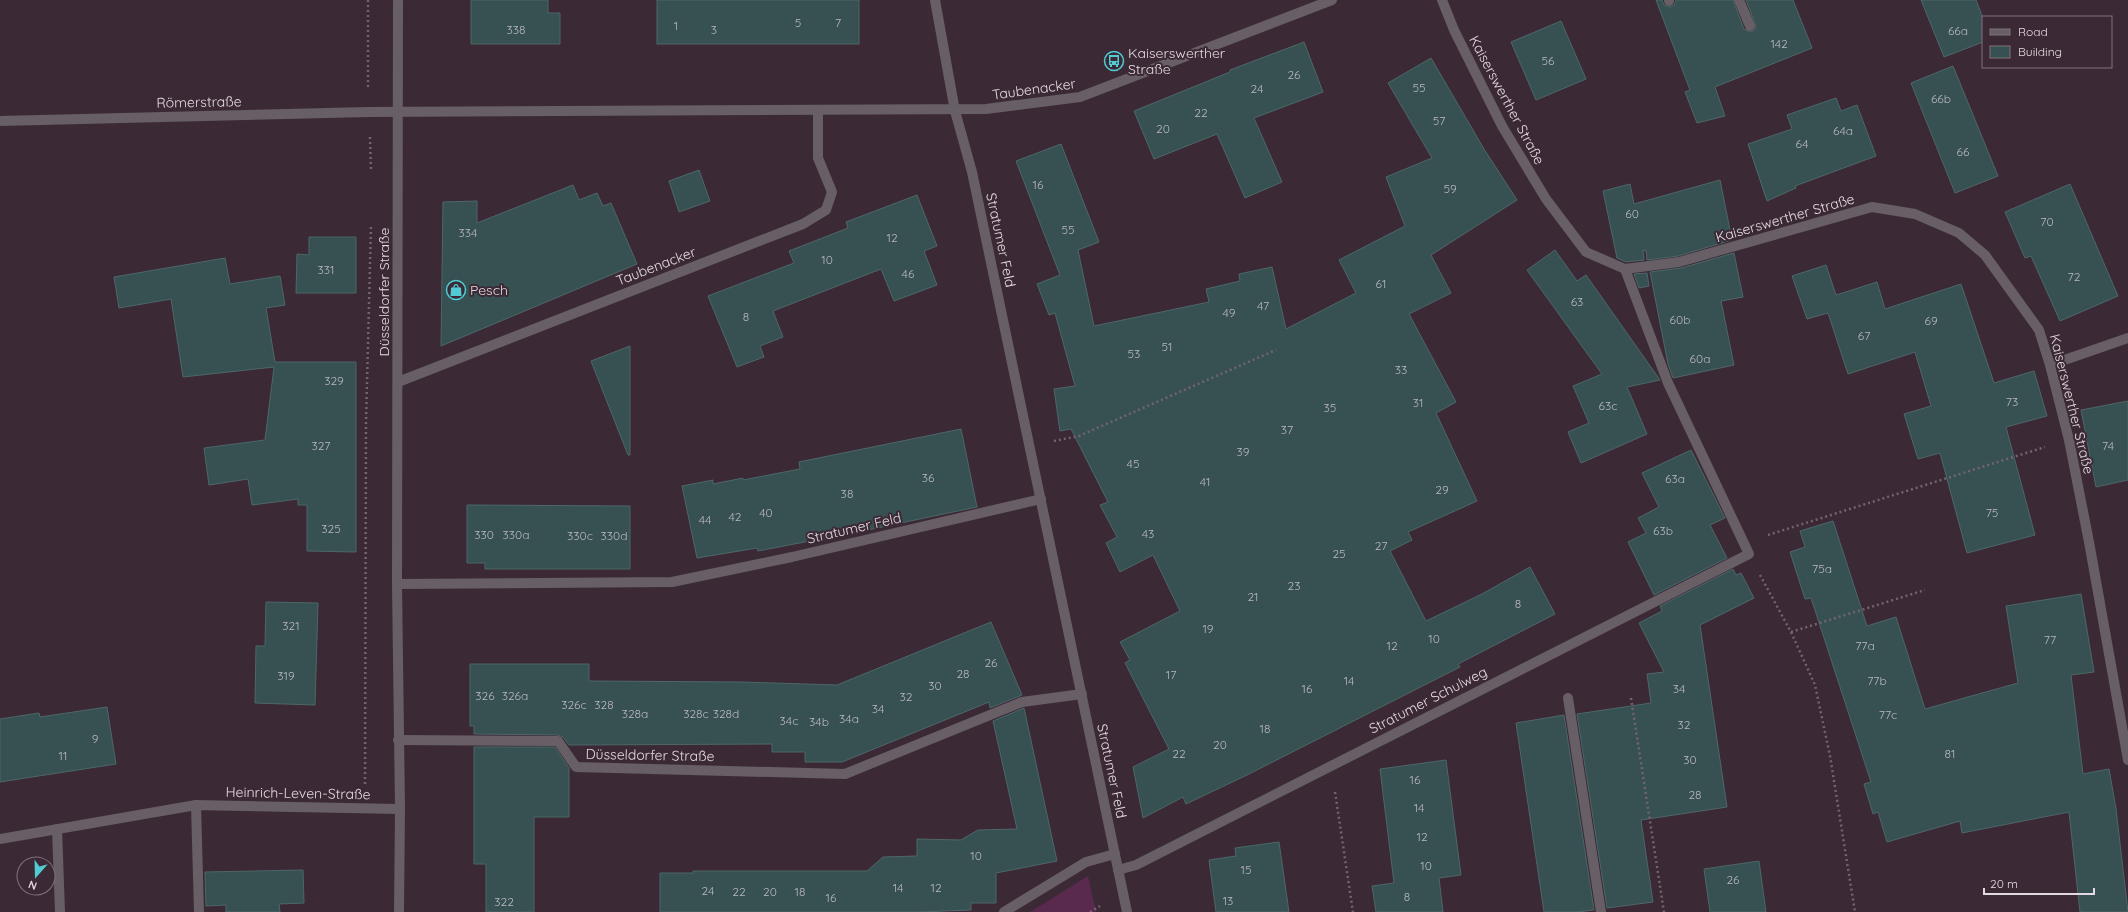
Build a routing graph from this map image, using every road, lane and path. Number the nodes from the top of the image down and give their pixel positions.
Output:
1 (368, 0) edge
2 (398, 0) edge
3 (935, 0) edge
4 (1332, 0) edge
5 (1442, 0) edge
6 (1739, 0) edge
7 (1750, 26) dead end
8 (818, 110) junction
9 (399, 111) junction
10 (955, 111) junction
11 (369, 112) junction
12 (0, 121) edge
13 (371, 174) dead end
14 (371, 221) dead end
15 (1625, 269) junction
16 (2128, 338) edge
17 (1276, 350) dead end
18 (2050, 365) junction
19 (398, 382) junction
20 (2069, 440) junction
21 (1030, 447) junction
22 (1041, 499) junction
23 (1744, 543) junction
24 (1749, 554) junction
25 (397, 584) junction
26 (1925, 590) dead end
27 (1791, 632) junction
28 (1082, 694) junction
29 (1568, 698) dead end
30 (1631, 698) dead end
31 (398, 740) junction
32 (2128, 760) edge
33 (1335, 792) dead end
34 (196, 805) junction
35 (364, 808) junction
36 (400, 809) junction
37 (57, 829) junction
38 (0, 839) edge
39 (1115, 854) junction
40 (1118, 870) junction
41 (60, 912) edge
42 (199, 912) edge
43 (399, 912) edge
44 (1004, 912) edge
45 (1128, 912) edge
46 (1353, 912) edge
47 (1602, 912) edge
48 (1664, 912) edge
49 (1855, 912) edge

1 - 11 path
2 - 9 street, Düsseldorfer Straße
3 - 10 street, Stratumer Feld
4 - 10 street, Taubenacker
5 - 15 street, Kaiserswerther Straße
6 - 7 street
8 - 9 street, Taubenacker
8 - 10 street, Taubenacker
8 - 19 street, Taubenacker
9 - 11 street, Römerstraße
9 - 19 street, Düsseldorfer Straße
10 - 21 street, Stratumer Feld
11 - 12 street, Römerstraße
11 - 13 path
14 - 35 path
15 - 18 street, Kaiserswerther Straße
15 - 23 street
16 - 18 street
17 - 21 path
18 - 20 street, Kaiserswerther Straße
19 - 25 street, Düsseldorfer Straße
20 - 23 path
20 - 32 street, Kaiserswerther Straße
21 - 22 street, Stratumer Feld
22 - 25 street, Stratumer Feld
22 - 28 street, Stratumer Feld
23 - 24 street
24 - 27 path
24 - 40 street, Stratumer Schulweg
25 - 31 street, Düsseldorfer Straße
26 - 27 path
27 - 49 path
28 - 31 street, Düsseldorfer Straße
28 - 39 street, Stratumer Feld
29 - 47 street
30 - 48 path
31 - 36 street, Düsseldorfer Straße
33 - 46 path
34 - 35 street, Heinrich-Leven-Straße
34 - 37 street, Heinrich-Leven-Straße
34 - 42 street
35 - 36 street, Heinrich-Leven-Straße
36 - 43 street, Düsseldorfer Straße
37 - 38 street, Heinrich-Leven-Straße
37 - 41 street
39 - 40 street, Stratumer Feld
39 - 44 street
40 - 45 street, Stratumer Feld

